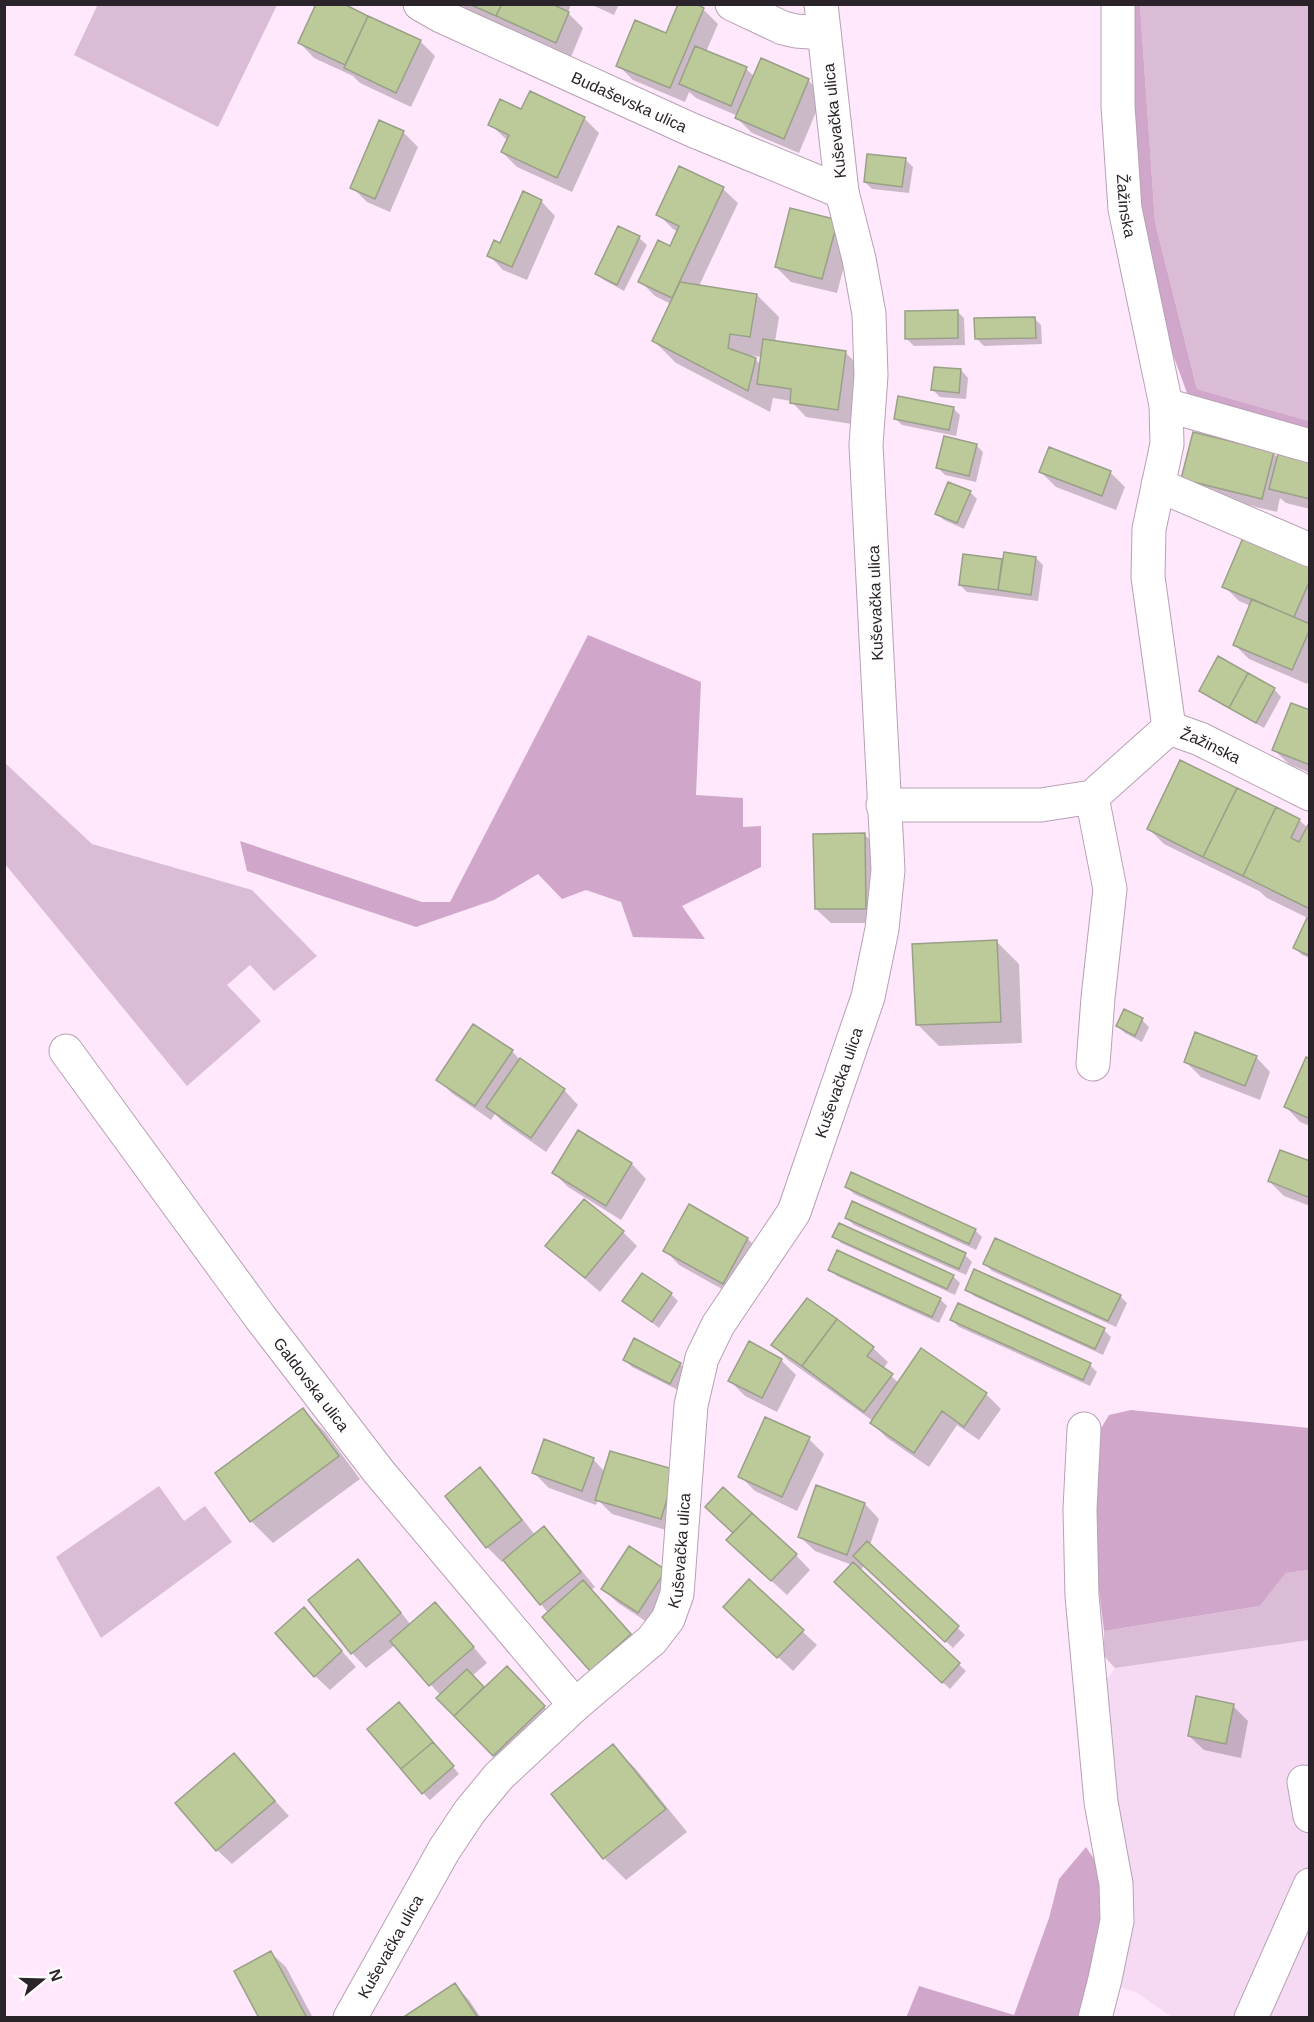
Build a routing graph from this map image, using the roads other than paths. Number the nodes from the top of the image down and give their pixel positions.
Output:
1 (420, 4) edge
2 (732, 4) edge
3 (1118, 4) edge
4 (822, 19) edge
5 (842, 192) junction
6 (1166, 405) junction
7 (1310, 446) edge
8 (1158, 485) junction
9 (1310, 550) edge
10 (1169, 728) junction
11 (1310, 794) edge
12 (1092, 797) junction
13 (883, 806) junction
14 (66, 1051) dead end
15 (1093, 1064) dead end
16 (1084, 1429) dead end
17 (575, 1705) junction
18 (1304, 1782) dead end
19 (1310, 1816) edge
20 (1310, 1886) edge
21 (350, 2018) edge
22 (1095, 2018) edge
23 (1251, 2018) edge

1 - 5 street, Budaševska ulica
2 - 4 street
3 - 6 street, Žažinska
4 - 5 street, Kuševačka ulica
5 - 13 street, Kuševačka ulica
6 - 7 street
6 - 8 street, Žažinska
8 - 9 street
8 - 10 street, Žažinska
10 - 11 street, Žažinska
10 - 12 street
12 - 13 street
12 - 15 street
13 - 17 street, Kuševačka ulica
14 - 17 street, Galdovska ulica
16 - 22 street
17 - 21 street, Kuševačka ulica
18 - 19 street
20 - 23 street

